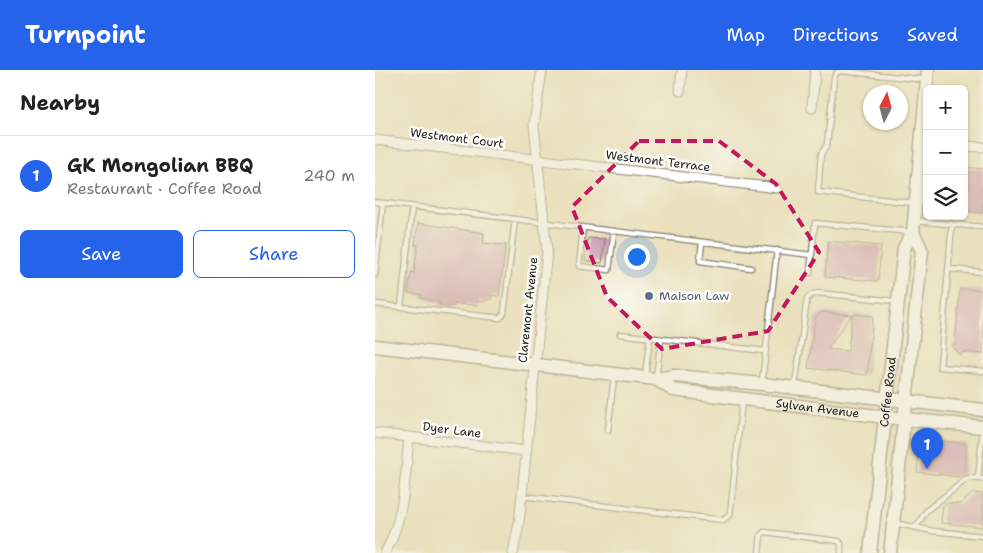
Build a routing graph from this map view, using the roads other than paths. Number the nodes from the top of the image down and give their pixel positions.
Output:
1 (542, 70) edge
2 (682, 70) edge
3 (815, 70) edge
4 (928, 75) edge
5 (679, 91) dead end
6 (811, 108) dead end
7 (925, 130) edge
8 (375, 140) edge
9 (968, 146) edge
10 (983, 147) edge
11 (923, 149) edge
12 (537, 160) junction
13 (777, 188) dead end
14 (375, 202) edge
15 (383, 203) junction
16 (915, 203) junction
17 (412, 207) junction
18 (515, 219) junction
19 (545, 223) junction
20 (952, 224) junction
21 (914, 226) junction
22 (583, 227) junction
23 (983, 227) edge
24 (614, 231) junction
25 (702, 242) junction
26 (777, 250) junction
27 (812, 255) junction
28 (751, 268) dead end
29 (949, 269) junction
30 (810, 272) dead end
31 (983, 272) edge
32 (375, 276) edge
33 (899, 302) junction
34 (375, 304) edge
35 (401, 307) junction
36 (620, 334) dead end
37 (650, 337) junction
38 (661, 339) junction
39 (375, 346) edge
40 (765, 351) junction
41 (535, 365) junction
42 (983, 371) edge
43 (614, 374) junction
44 (650, 379) junction
45 (762, 384) junction
46 (795, 388) junction
47 (742, 399) junction
48 (887, 399) junction
49 (905, 402) junction
50 (983, 410) edge
51 (885, 417) junction
52 (904, 419) junction
53 (983, 427) edge
54 (608, 430) dead end
55 (375, 433) edge
56 (409, 437) junction
57 (982, 451) edge
58 (526, 452) junction
59 (980, 479) edge
60 (522, 496) junction
61 (893, 523) junction
62 (916, 528) junction
63 (983, 536) edge
64 (385, 553) edge
65 (513, 553) edge
66 (759, 553) edge
67 (841, 553) edge
68 (871, 553) edge
69 (890, 553) edge

1 - 12 street, Claremont Avenue
2 - 5 street
3 - 6 street
4 - 7 main road, Coffee Road
4 - 16 lane
8 - 12 street, Westmont Court
9 - 10 street
11 - 16 main road, Coffee Road
12 - 13 street, Westmont Terrace
12 - 19 street, Claremont Avenue
14 - 15 lane
15 - 17 lane
15 - 32 lane
16 - 21 main road, Coffee Road
17 - 18 lane
17 - 35 lane
18 - 19 lane
18 - 35 lane
19 - 22 lane
19 - 41 street, Claremont Avenue
20 - 21 lane
20 - 23 lane
20 - 29 lane
21 - 27 lane
21 - 33 main road, Coffee Road
21 - 49 main road, Coffee Road
22 - 24 lane
22 - 24 lane
24 - 25 lane
25 - 26 lane
25 - 28 lane
26 - 27 lane
26 - 40 lane
27 - 30 lane
29 - 31 lane
29 - 42 lane
33 - 46 lane
33 - 48 main road, Coffee Road
34 - 35 lane
36 - 37 lane
37 - 38 lane
37 - 44 lane
38 - 40 lane
38 - 44 lane
39 - 41 main road, Sylvan Avenue
40 - 45 lane
41 - 43 main road, Sylvan Avenue
41 - 58 street, Claremont Avenue
43 - 44 main road, Sylvan Avenue
43 - 54 lane
44 - 45 main road, Sylvan Avenue
44 - 47 main road, Sylvan Avenue
45 - 46 main road, Sylvan Avenue
46 - 48 main road, Sylvan Avenue
47 - 51 main road, Sylvan Avenue
47 - 60 lane
48 - 49 main road, Sylvan Avenue
48 - 51 main road, Coffee Road
49 - 50 main road, Sylvan Avenue
49 - 52 main road, Coffee Road
51 - 52 main road, Sylvan Avenue
51 - 68 main road, Coffee Road
52 - 53 main road, Sylvan Avenue
52 - 61 main road, Coffee Road
53 - 57 lane
55 - 56 street, Dyer Lane
56 - 58 street, Dyer Lane
56 - 64 street
57 - 59 lane
58 - 60 street, Claremont Avenue
59 - 62 lane
60 - 65 street, Claremont Avenue
61 - 62 lane
61 - 69 main road, Coffee Road
62 - 63 lane
66 - 67 lane

